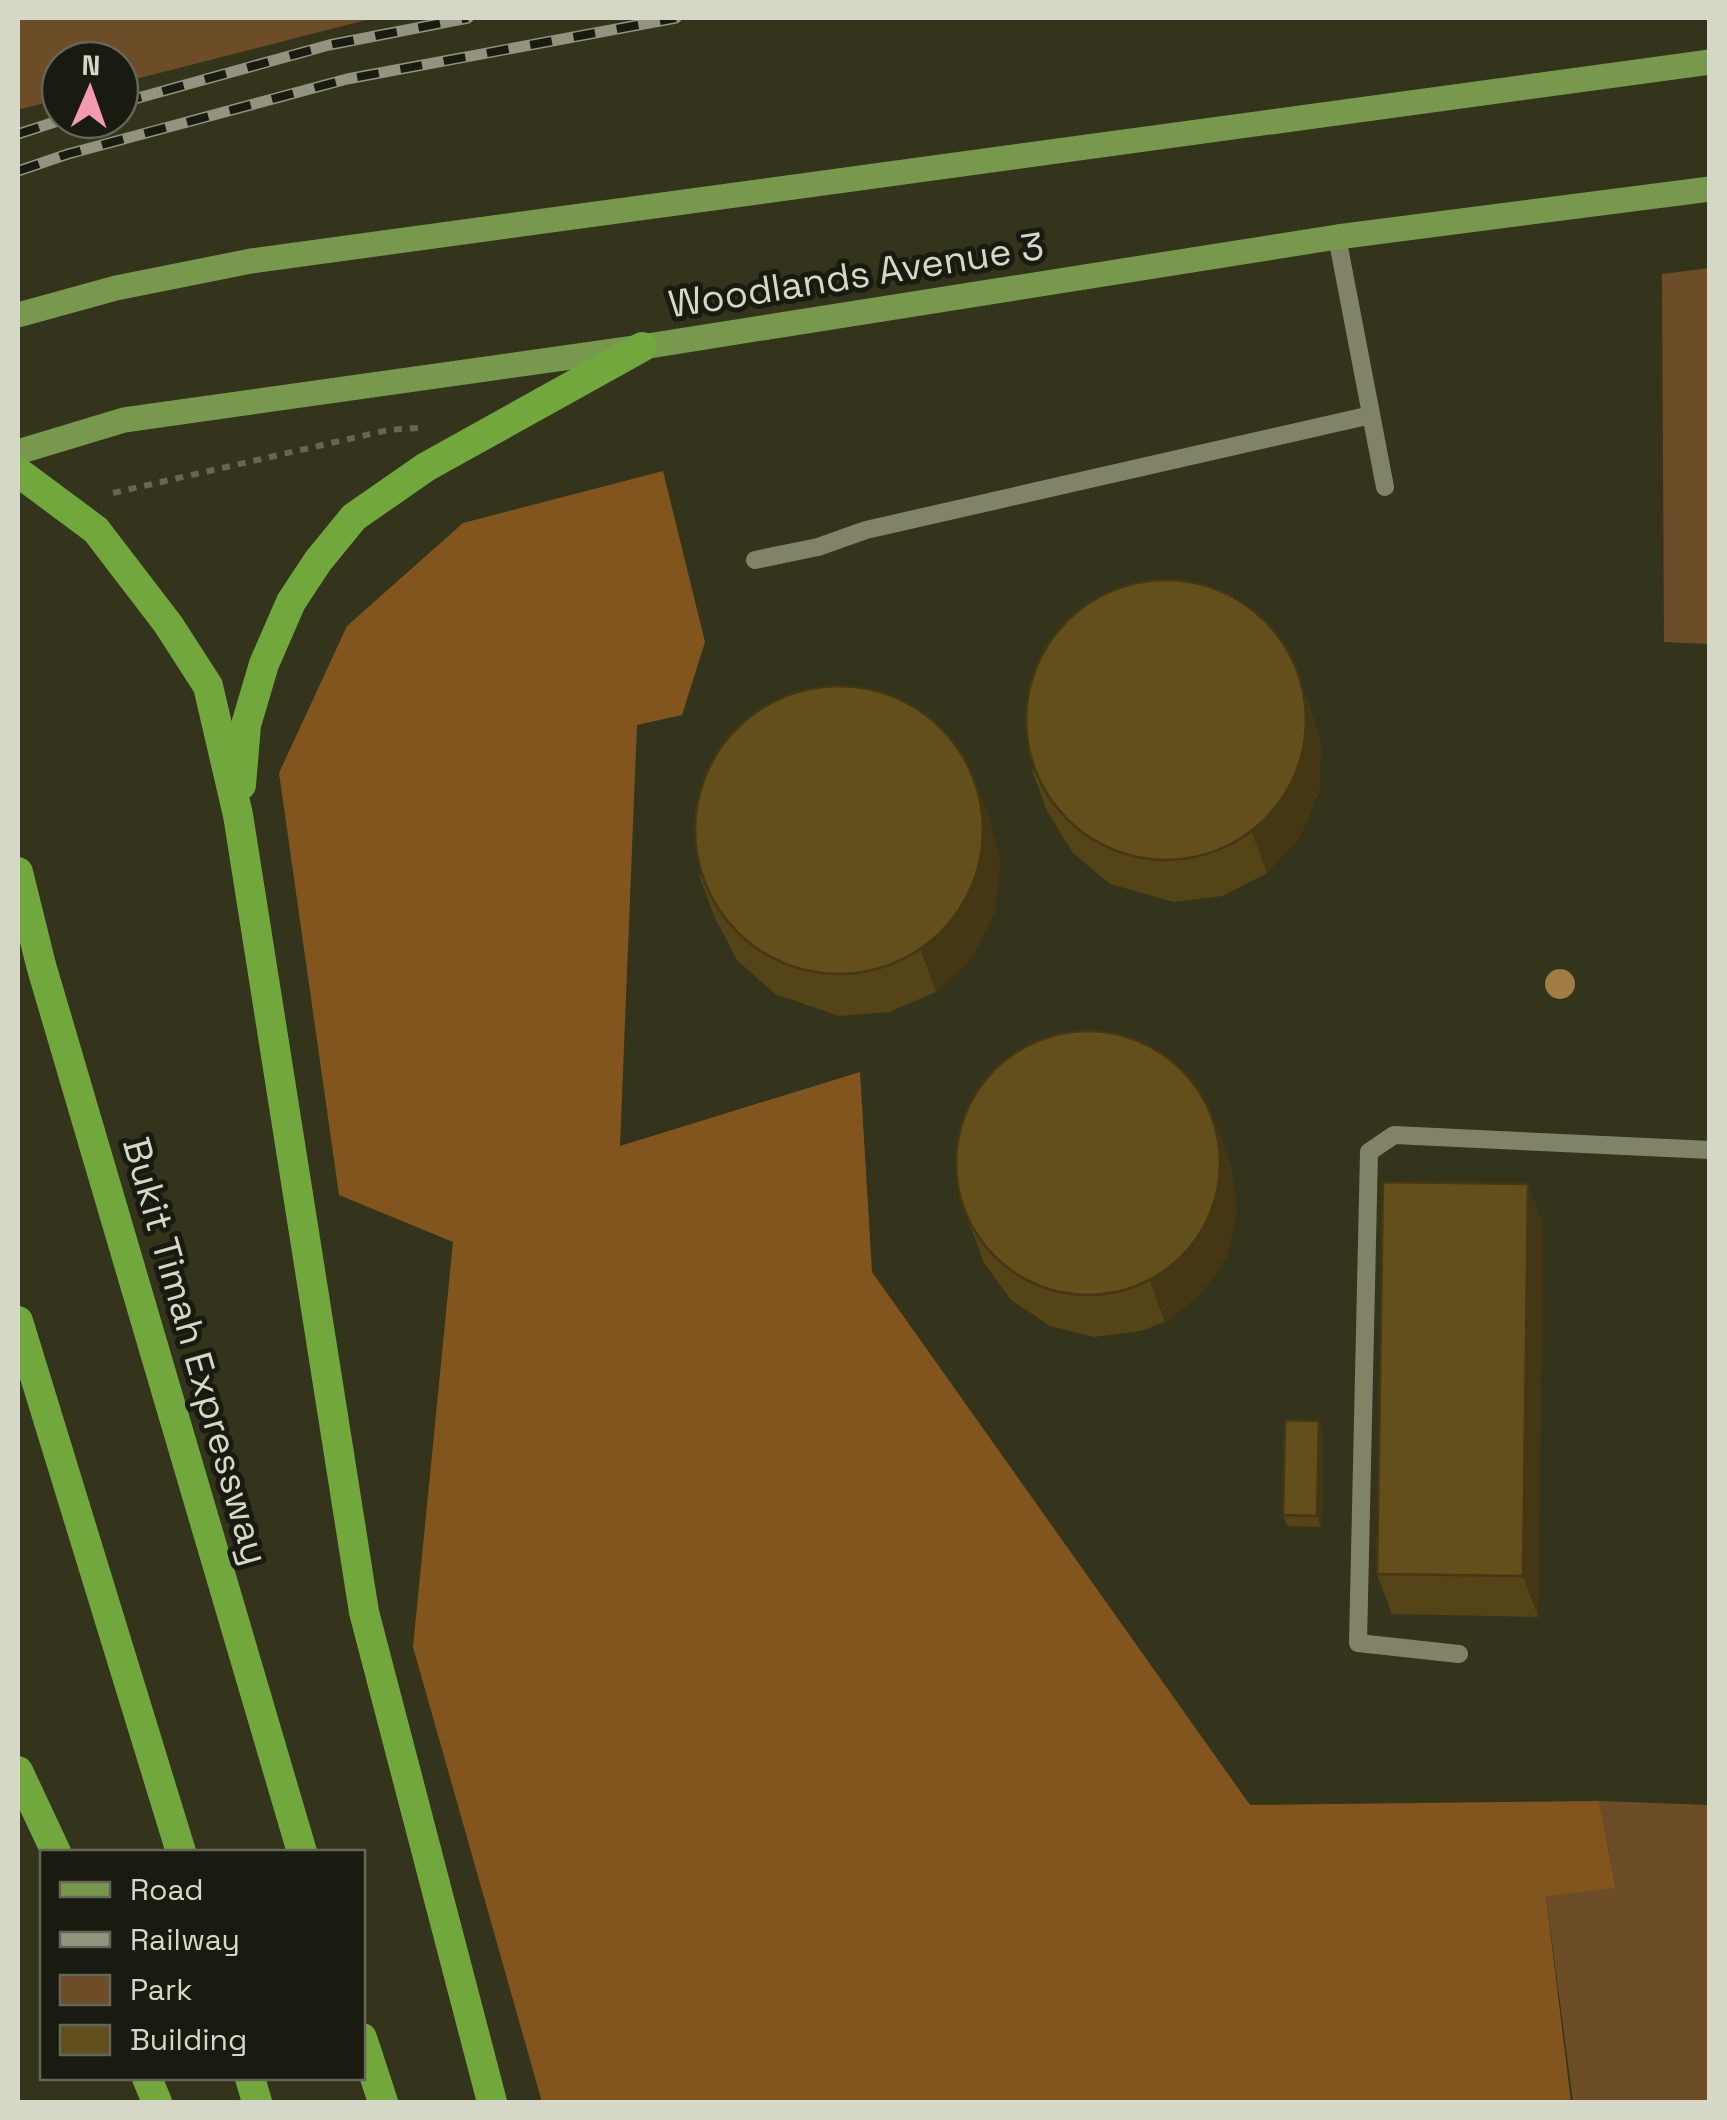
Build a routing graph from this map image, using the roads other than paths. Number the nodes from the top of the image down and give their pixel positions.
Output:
1 (1710, 62) edge
2 (1710, 189) edge
3 (1337, 237) junction
4 (18, 316) edge
5 (642, 347) junction
6 (1371, 415) junction
7 (18, 452) edge
8 (18, 472) edge
9 (1385, 487) dead end
10 (755, 560) dead end
11 (238, 815) junction
12 (18, 872) edge
13 (1710, 1150) edge
14 (18, 1321) edge
15 (1459, 1654) dead end
16 (18, 1771) edge
17 (55, 1850) edge
18 (180, 1850) edge
19 (301, 1850) edge
20 (365, 2047) edge
21 (384, 2102) edge
22 (492, 2102) edge

1 - 4 main road
2 - 3 main road, Woodlands Avenue 3
3 - 5 main road, Woodlands Avenue 3
3 - 6 lane
5 - 7 main road, Woodlands Avenue 3
5 - 11 highway
6 - 9 lane
6 - 10 lane
8 - 11 highway
11 - 22 highway
12 - 19 highway, Bukit Timah Expressway
13 - 15 lane
14 - 18 highway
16 - 17 highway
20 - 21 highway

